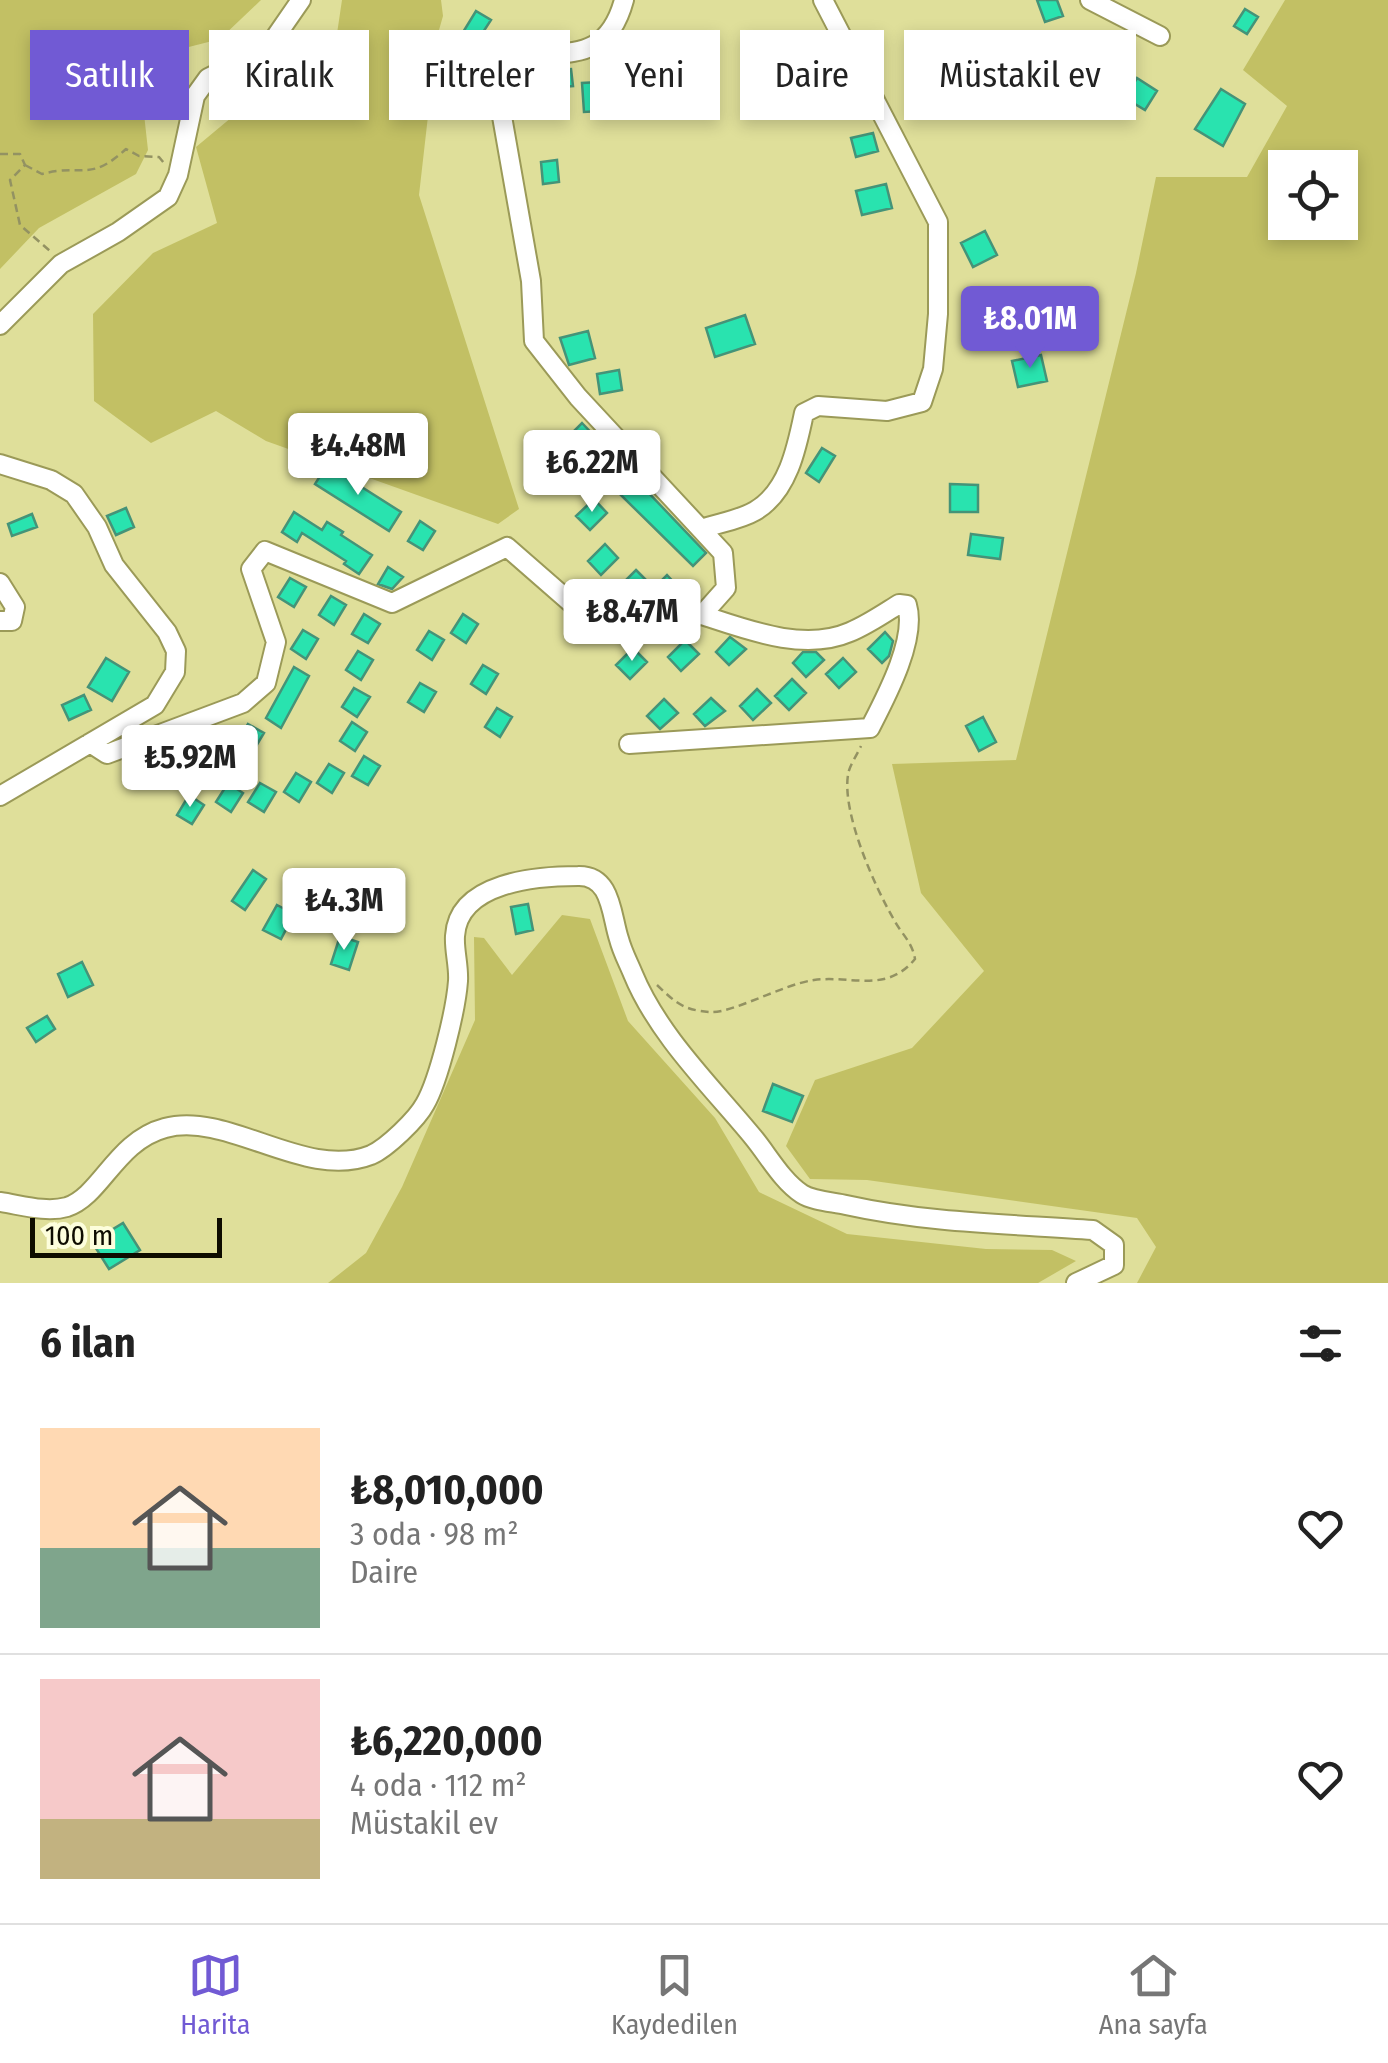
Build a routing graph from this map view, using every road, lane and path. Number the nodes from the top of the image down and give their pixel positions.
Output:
1 (301, 0) edge
2 (624, 0) edge
3 (823, 0) edge
4 (1090, 0) edge
5 (1160, 36) dead end
6 (0, 154) edge
7 (25, 165) junction
8 (176, 180) junction
9 (61, 264) junction
10 (0, 325) edge
11 (0, 464) edge
12 (701, 529) junction
13 (0, 582) edge
14 (702, 615) junction
15 (0, 621) edge
16 (870, 728) junction
17 (90, 743) junction
18 (629, 744) dead end
19 (0, 796) edge
20 (654, 982) dead end
21 (0, 1202) edge
22 (1076, 1283) edge

1 - 8 street
2 - 12 street
3 - 12 street
4 - 5 street
6 - 7 path
7 - 8 path
7 - 9 path
8 - 9 street
9 - 10 street
11 - 17 street
12 - 14 street
13 - 15 street
14 - 16 street
14 - 17 street
16 - 18 street
16 - 20 path
17 - 19 street
21 - 22 street

